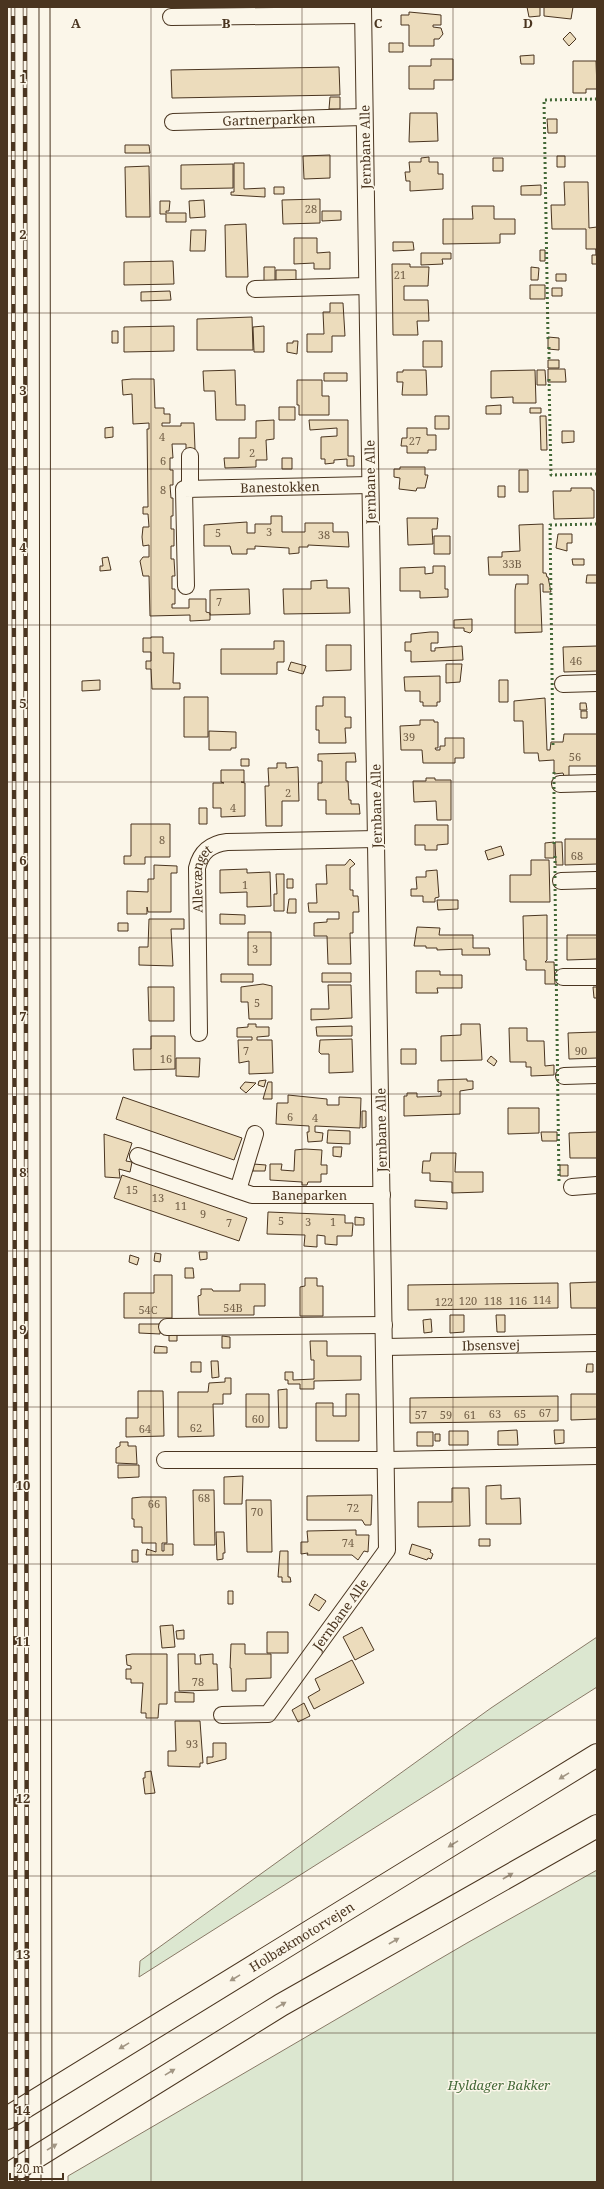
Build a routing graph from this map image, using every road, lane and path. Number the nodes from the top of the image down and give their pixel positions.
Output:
1 (363, 11) edge
2 (171, 17) dead end
3 (364, 117) junction
4 (173, 122) dead end
5 (367, 286) junction
6 (256, 289) dead end
7 (190, 456) dead end
8 (370, 485) junction
9 (190, 489) junction
10 (186, 586) dead end
11 (597, 683) edge
12 (563, 684) dead end
13 (597, 783) edge
14 (560, 784) dead end
15 (376, 839) junction
16 (597, 880) edge
17 (561, 881) dead end
18 (564, 977) dead end
19 (597, 977) edge
20 (199, 1033) dead end
21 (597, 1075) edge
22 (564, 1076) dead end
23 (255, 1134) dead end
24 (138, 1156) dead end
25 (597, 1185) edge
26 (572, 1187) dead end
27 (238, 1190) junction
28 (382, 1195) junction
29 (384, 1325) junction
30 (167, 1327) dead end
31 (597, 1343) edge
32 (384, 1347) junction
33 (597, 1456) edge
34 (165, 1460) dead end
35 (386, 1460) junction
36 (222, 1715) dead end
37 (597, 1755) edge
38 (597, 1826) edge
39 (7, 2118) edge
40 (7, 2175) edge

1 - 2 street
1 - 3 street, Jernbane Alle
3 - 4 street, Gartnerparken
3 - 5 street, Jernbane Alle
5 - 6 street
5 - 8 street, Jernbane Alle
7 - 9 street
8 - 9 street, Banestokken
8 - 15 street, Jernbane Alle
9 - 10 street
11 - 12 street
13 - 14 street
15 - 20 street, Allevænget
15 - 28 street, Jernbane Alle
16 - 17 street
18 - 19 street
21 - 22 street
23 - 27 street
24 - 27 street, Baneparken
25 - 26 street
27 - 28 street, Baneparken
28 - 29 street, Jernbane Alle
29 - 30 street
29 - 32 street, Jernbane Alle
31 - 32 street, Ibsensvej
32 - 35 street, Jernbane Alle
33 - 35 street
34 - 35 street
35 - 36 street, Jernbane Alle
37 -> 39 highway, Holbækmotorvejen
40 -> 38 highway

